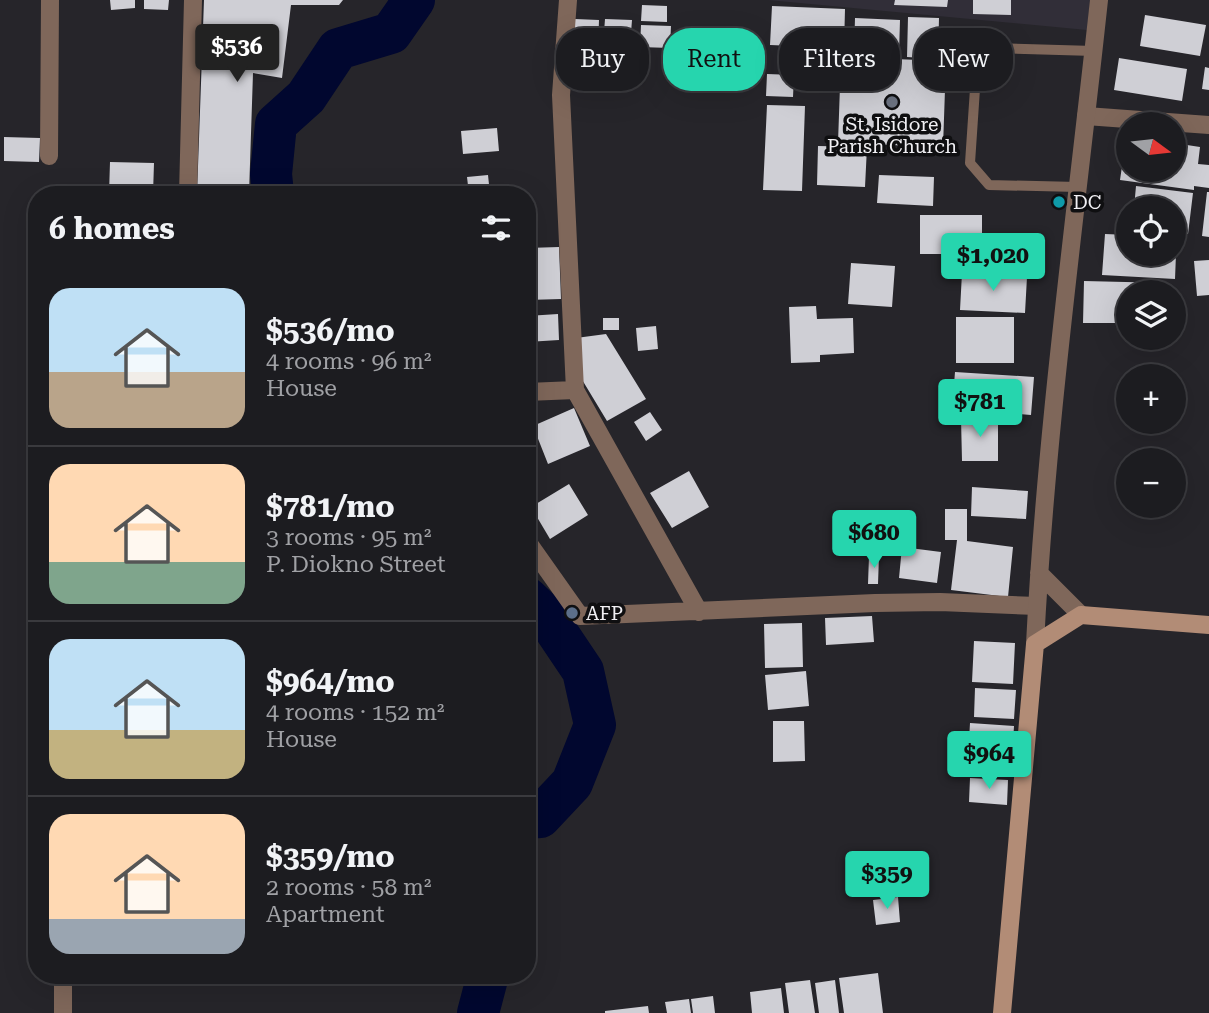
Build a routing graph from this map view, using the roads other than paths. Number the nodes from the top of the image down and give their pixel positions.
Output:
1 (50, 0) edge
2 (193, 0) edge
3 (568, 0) edge
4 (1099, 0) edge
5 (1094, 51) junction
6 (1086, 116) junction
7 (1209, 125) edge
8 (49, 156) dead end
9 (188, 186) edge
10 (1078, 187) junction
11 (575, 390) junction
12 (536, 392) edge
13 (536, 554) edge
14 (1038, 573) junction
15 (1037, 606) junction
16 (699, 612) junction
17 (1081, 615) junction
18 (1209, 625) edge
19 (1035, 644) junction
20 (63, 984) edge
21 (63, 1013) edge
22 (1002, 1013) edge

1 - 8 street
2 - 9 street
3 - 11 street
4 - 5 street
5 - 6 street
5 - 10 lane
6 - 7 street
6 - 10 street
10 - 14 street
11 - 12 street
11 - 16 street
13 - 16 street
14 - 15 street
14 - 17 street
15 - 16 street
15 - 19 street
17 - 18 main road
17 - 19 main road
19 - 22 main road
20 - 21 street

